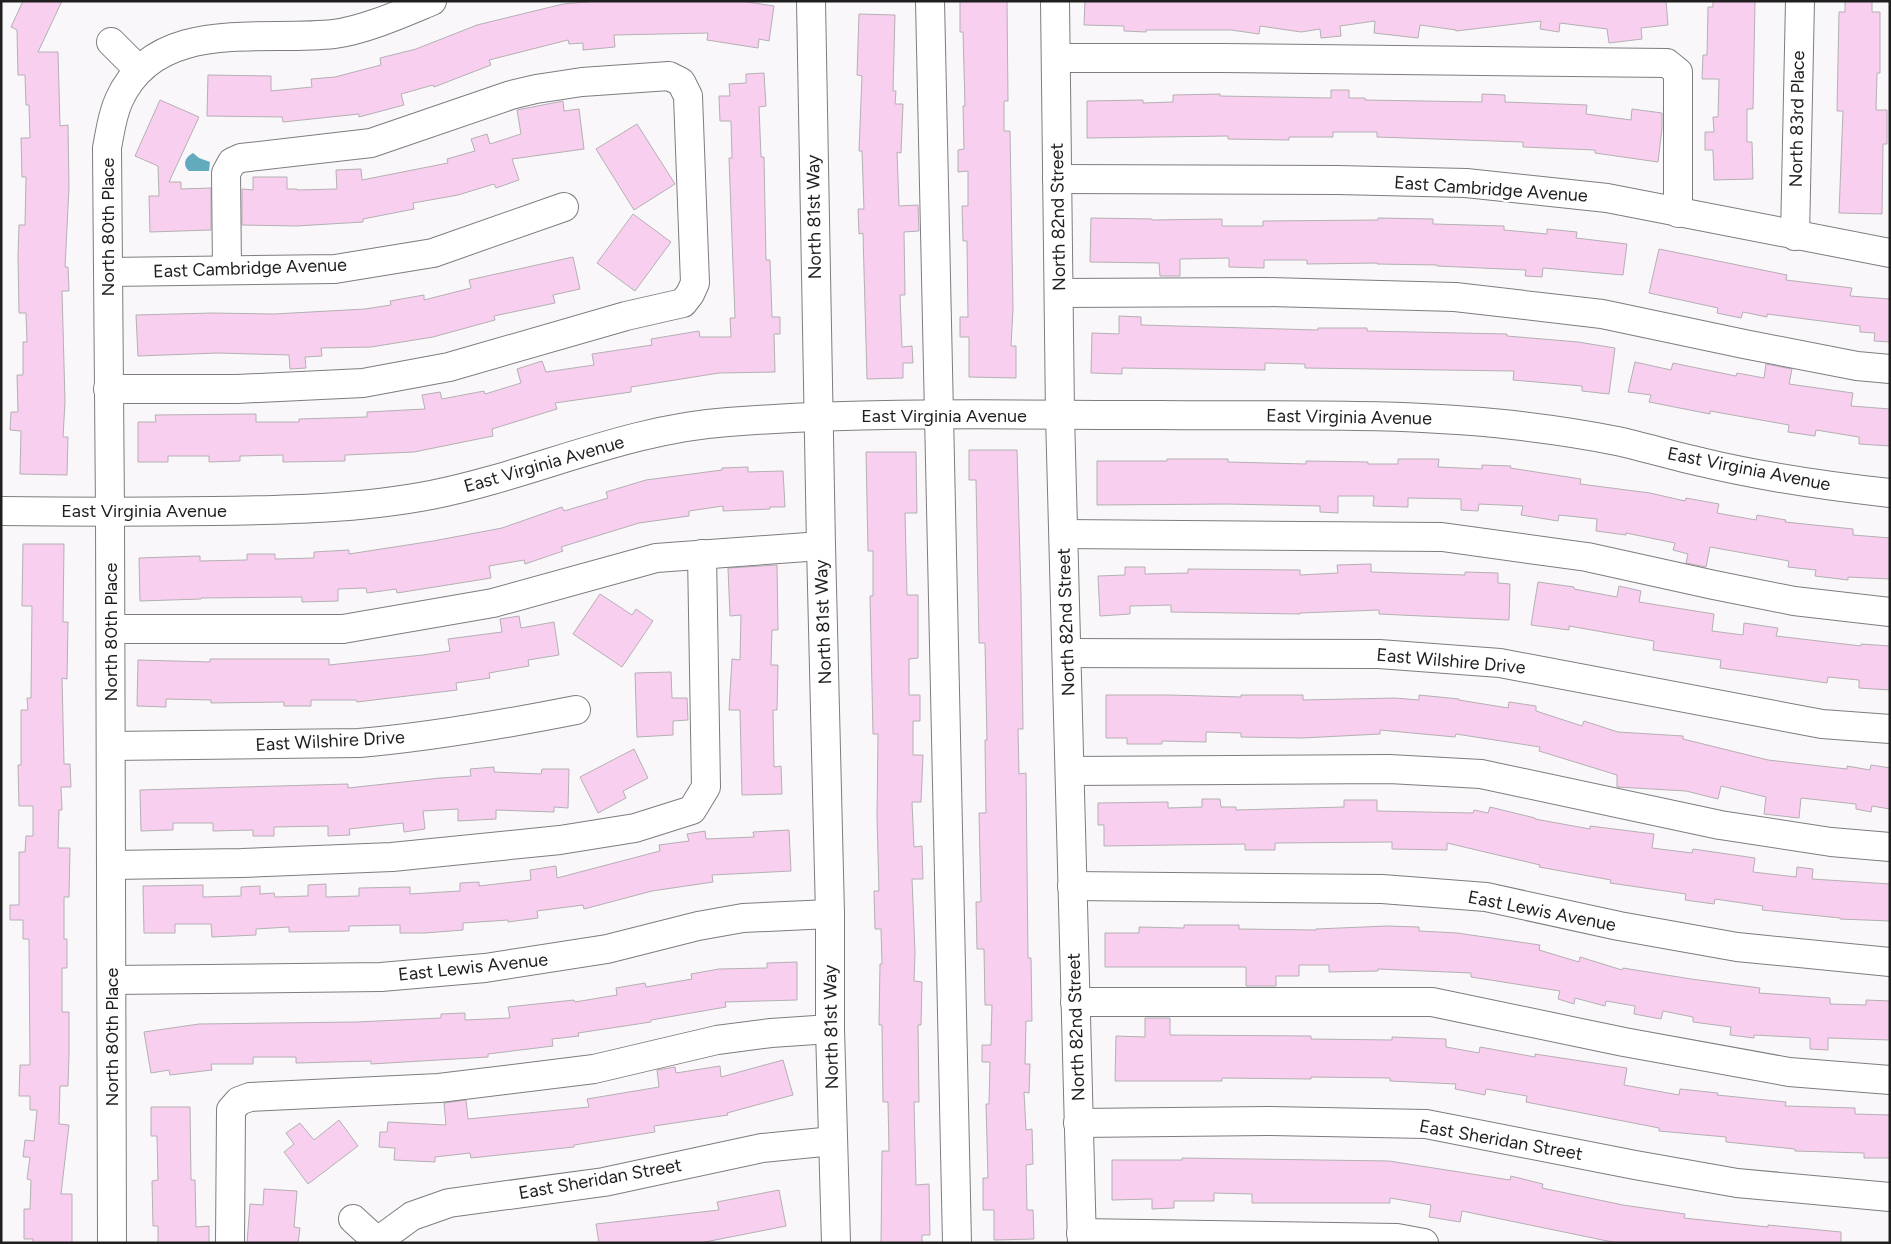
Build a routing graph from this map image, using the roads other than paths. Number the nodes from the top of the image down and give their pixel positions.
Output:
1 (432, 1) edge
2 (811, 1) edge
3 (930, 1) edge
4 (1055, 1) edge
5 (1800, 1) edge
6 (111, 42) dead end
7 (1056, 58) junction
8 (139, 70) junction
9 (1057, 179) junction
10 (564, 208) dead end
11 (1678, 212) junction
12 (1795, 236) junction
13 (1890, 253) edge
14 (227, 270) junction
15 (108, 272) junction
16 (1059, 293) junction
17 (1890, 369) edge
18 (108, 389) junction
19 (1060, 415) junction
20 (941, 416) junction
21 (818, 417) junction
22 (1890, 493) edge
23 (1, 511) edge
24 (110, 512) junction
25 (1064, 534) junction
26 (821, 546) junction
27 (702, 554) junction
28 (1890, 612) edge
29 (111, 630) junction
30 (1067, 653) junction
31 (576, 710) dead end
32 (1890, 730) edge
33 (111, 746) junction
34 (1070, 771) junction
35 (1890, 847) edge
36 (111, 866) junction
37 (1072, 886) junction
38 (830, 914) junction
39 (1890, 962) edge
40 (112, 980) junction
41 (1075, 1002) junction
42 (830, 1029) junction
43 (1890, 1080) edge
44 (1078, 1123) junction
45 (833, 1141) junction
46 (1890, 1197) edge
47 (353, 1219) dead end
48 (1082, 1238) edge
49 (376, 1242) edge
50 (112, 1243) edge
51 (230, 1243) edge
52 (836, 1243) edge
53 (957, 1243) edge
54 (1424, 1243) edge

1 - 8 street, North 80th Place
2 - 21 street, North 81st Way
3 - 20 street
4 - 7 street, North 82nd Street
5 - 12 street, North 83rd Place
6 - 8 street
7 - 9 street, North 82nd Street
7 - 11 street
8 - 15 street, North 80th Place
9 - 11 street, East Cambridge Avenue
9 - 16 street, North 82nd Street
10 - 14 street, East Cambridge Avenue
11 - 12 street, East Cambridge Avenue
12 - 13 street, East Cambridge Avenue
14 - 15 street, East Cambridge Avenue
14 - 18 street
15 - 18 street, North 80th Place
16 - 17 street
16 - 19 street, North 82nd Street
18 - 24 street, North 80th Place
19 - 20 street, East Virginia Avenue
19 - 22 street, East Virginia Avenue
19 - 25 street, North 82nd Street
20 - 21 street, East Virginia Avenue
20 - 53 street
21 - 24 street, East Virginia Avenue
21 - 26 street, North 81st Way
23 - 24 street, East Virginia Avenue
24 - 29 street, North 80th Place
25 - 28 street
25 - 30 street, North 82nd Street
26 - 27 street
26 - 38 street, North 81st Way
27 - 29 street
27 - 36 street
29 - 33 street, North 80th Place
30 - 32 street, East Wilshire Drive
30 - 34 street, North 82nd Street
31 - 33 street, East Wilshire Drive
33 - 36 street, North 80th Place
34 - 35 street
34 - 37 street, North 82nd Street
36 - 40 street, North 80th Place
37 - 39 street, East Lewis Avenue
37 - 41 street, North 82nd Street
38 - 40 street, East Lewis Avenue
38 - 42 street, North 81st Way
40 - 50 street, North 80th Place
41 - 43 street
41 - 44 street, North 82nd Street
42 - 45 street, North 81st Way
42 - 51 street
44 - 46 street, East Sheridan Street
44 - 48 street, North 82nd Street
45 - 49 street, East Sheridan Street
45 - 52 street, North 81st Way
47 - 49 street
48 - 54 street

